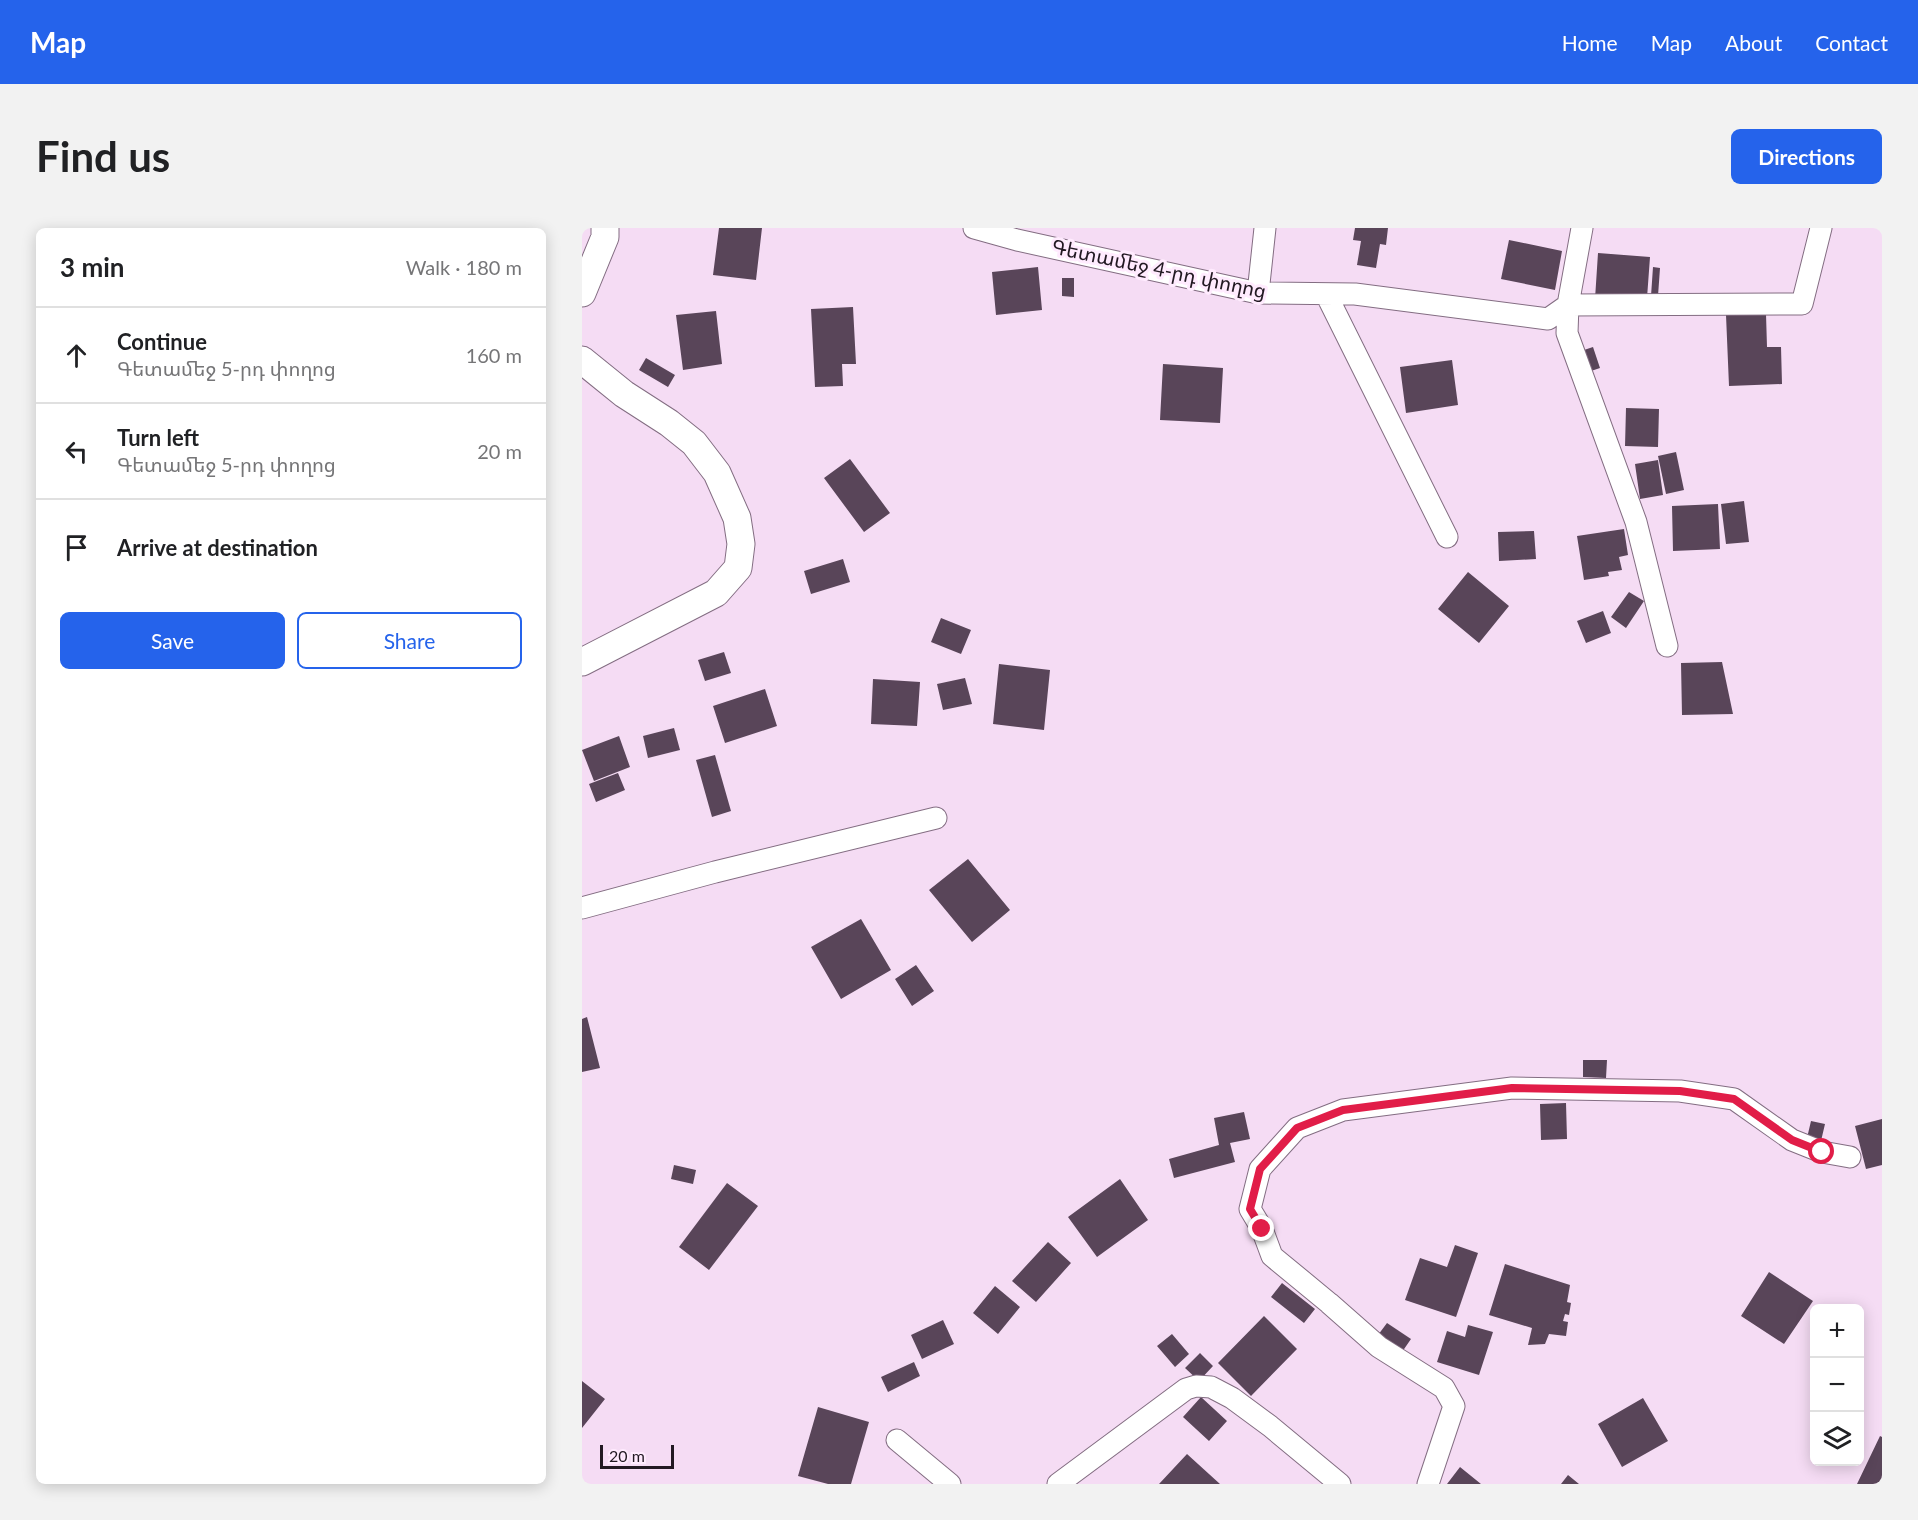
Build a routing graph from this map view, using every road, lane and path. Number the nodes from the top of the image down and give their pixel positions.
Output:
1 (605, 228) edge
2 (974, 228) edge
3 (1265, 228) edge
4 (1582, 228) edge
5 (1821, 228) edge
6 (1000, 232) edge
7 (582, 293) edge
8 (1258, 293) junction
9 (1326, 294) junction
10 (1568, 305) junction
11 (582, 360) edge
12 (1447, 537) dead end
13 (1667, 646) dead end
14 (582, 662) edge
15 (936, 818) dead end
16 (582, 908) edge
17 (1850, 1157) dead end
18 (897, 1440) dead end
19 (950, 1484) edge
20 (1058, 1484) edge
21 (1340, 1484) edge
22 (1428, 1484) edge

1 - 7 street
2 - 6 street, Գետամեջ 4-րդ փողոց
3 - 8 street
4 - 10 street
5 - 10 street, Գետամեջ 4-րդ փողոց
6 - 8 street, Գետամեջ 4-րդ փողոց
8 - 9 street, Գետամեջ 4-րդ փողոց
9 - 10 street, Գետամեջ 4-րդ փողոց
9 - 12 street
10 - 13 street
11 - 14 street
15 - 16 street
17 - 22 street
18 - 19 street
20 - 21 street

